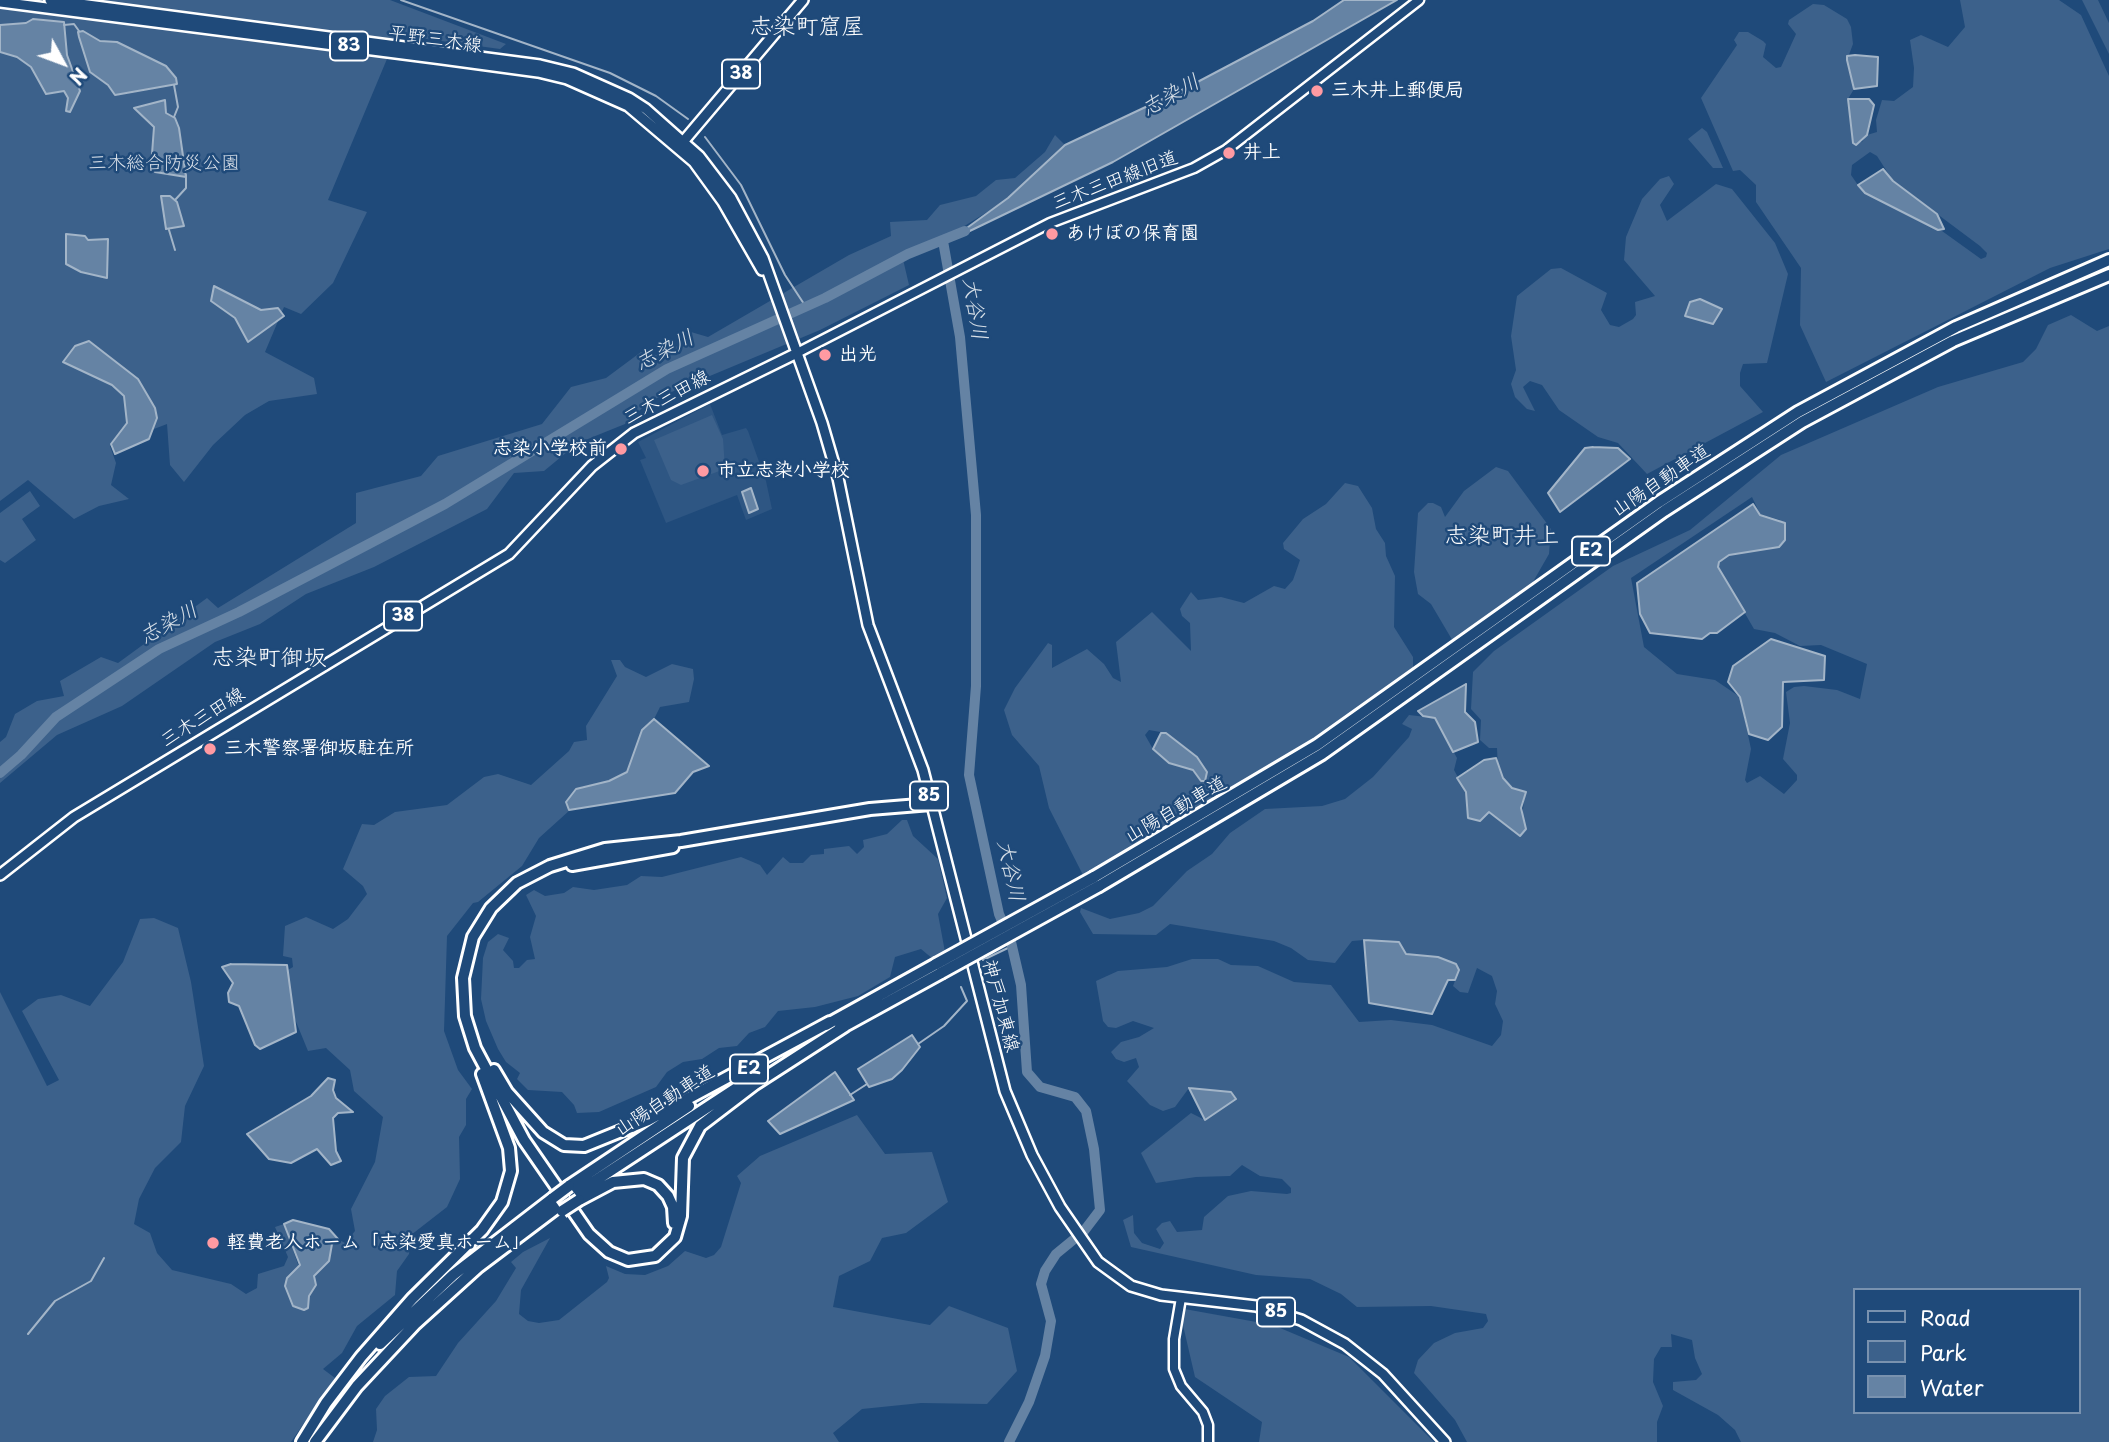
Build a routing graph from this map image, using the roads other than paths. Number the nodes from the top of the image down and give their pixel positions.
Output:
1 (50, 0) edge
2 (803, 0) edge
3 (1419, 0) edge
4 (0, 2) edge
5 (681, 144) junction
6 (2109, 260) edge
7 (2109, 275) edge
8 (795, 348) junction
9 (931, 804) junction
10 (0, 876) edge
11 (1097, 882) junction
12 (939, 968) junction
13 (830, 1022) junction
14 (845, 1026) junction
15 (475, 1048) junction
16 (507, 1091) junction
17 (574, 1194) junction
18 (558, 1205) junction
19 (1181, 1298) junction
20 (302, 1442) edge
21 (315, 1442) edge
22 (1208, 1442) edge
23 (1445, 1442) edge

1 - 5 main road, 平野三木線 / 83
2 - 5 main road, 38
3 - 8 street, 三木三田線旧道
4 - 5 main road, 平野三木線 / 83
5 - 8 main road
6 - 11 highway, 山陽自動車道 / E2
7 - 11 highway, 山陽自動車道 / E2
8 - 9 main road, 神戸加東線 / 85
8 - 10 main road, 三木三田線 / 38
9 - 15 highway
9 - 16 highway
9 - 19 main road, 神戸加東線 / 85
11 - 12 highway, 山陽自動車道 / E2, bridge
12 - 13 highway, 山陽自動車道 / E2
12 - 14 highway, 山陽自動車道 / E2
13 - 16 highway
13 - 17 highway, 山陽自動車道 / E2
14 - 15 highway
14 - 17 highway, 山陽自動車道 / E2
15 - 20 highway
16 - 17 highway
17 - 18 highway, 山陽自動車道 / E2, bridge
17 - 18 highway, bridge
18 - 20 highway, 山陽自動車道 / E2
18 - 21 highway, 山陽自動車道 / E2
19 - 22 street
19 - 23 main road, 神戸加東線 / 85

